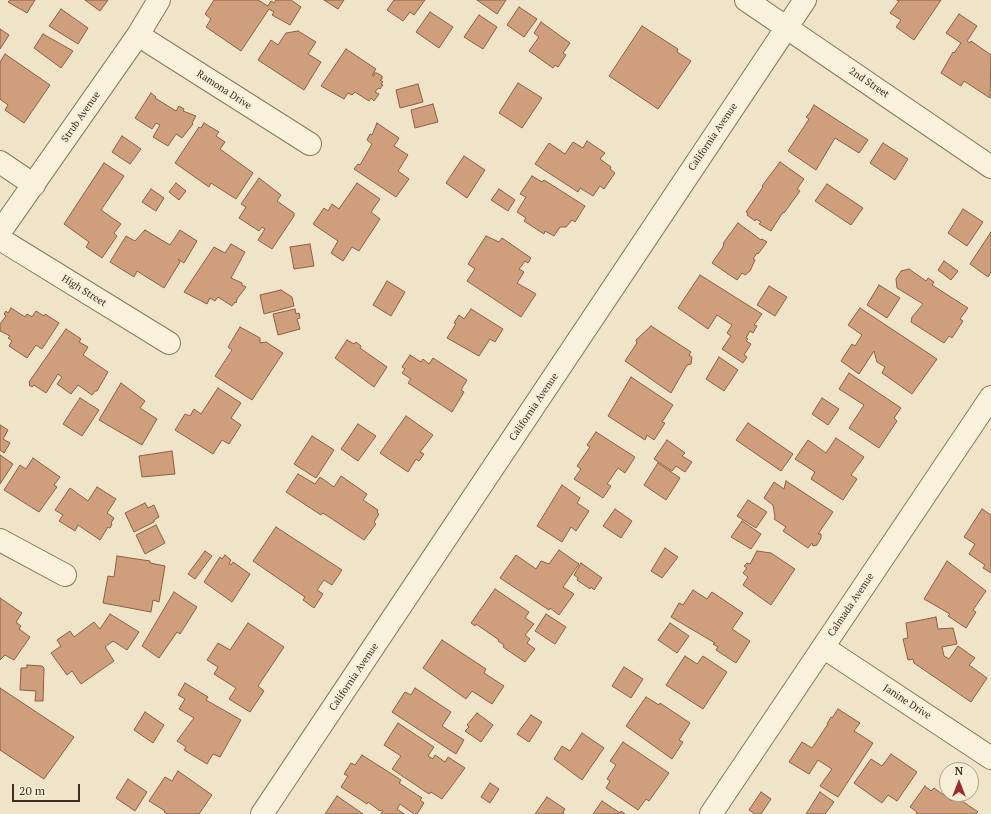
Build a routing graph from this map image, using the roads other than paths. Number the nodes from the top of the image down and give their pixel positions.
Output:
1 (159, 0) edge
2 (746, 0) edge
3 (805, 0) edge
4 (787, 27) junction
5 (138, 35) junction
6 (310, 144) dead end
7 (0, 162) edge
8 (991, 167) edge
9 (34, 185) junction
10 (0, 232) edge
11 (0, 239) edge
12 (168, 343) dead end
13 (991, 396) edge
14 (0, 540) edge
15 (65, 575) dead end
16 (823, 647) junction
17 (991, 758) edge
18 (262, 814) edge
19 (711, 814) edge

1 - 5 street, Strub Avenue
2 - 4 street, 2nd Street
3 - 4 street, California Avenue
4 - 8 street, 2nd Street
4 - 18 street, California Avenue
5 - 6 street, Ramona Drive
5 - 9 street, Strub Avenue
7 - 9 street
9 - 10 street, Strub Avenue
11 - 12 street, High Street
13 - 16 street, Calmada Avenue
14 - 15 street
16 - 17 street, Janine Drive
16 - 19 street, Calmada Avenue

